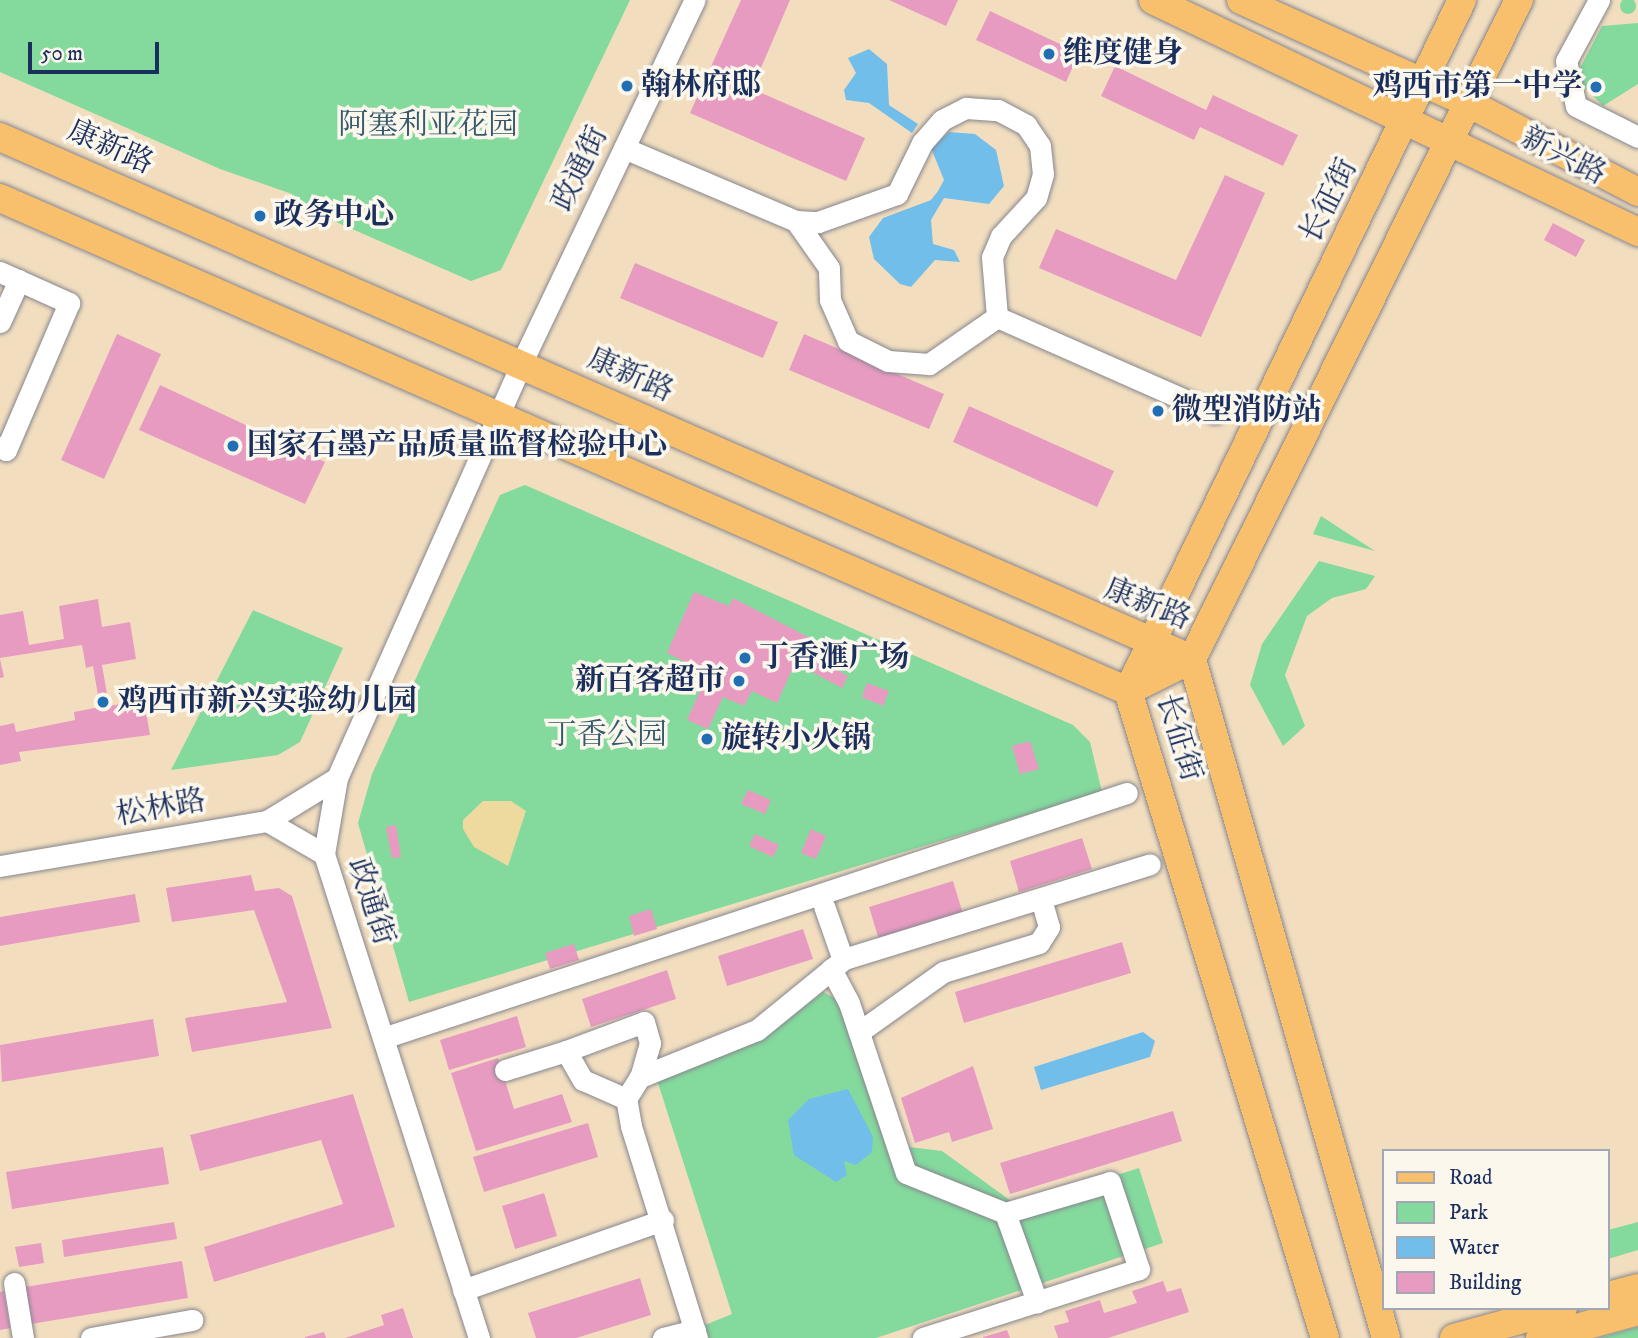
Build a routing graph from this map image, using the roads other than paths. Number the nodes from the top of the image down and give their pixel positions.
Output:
1 (695, 0) edge
2 (1153, 0) edge
3 (1241, 0) edge
4 (1462, 0) edge
5 (1519, 0) edge
6 (1599, 0) edge
7 (1423, 83) junction
8 (1470, 104) junction
9 (1409, 118) junction
10 (0, 136) edge
11 (1638, 137) edge
12 (1453, 139) junction
13 (624, 149) junction
14 (1638, 192) edge
15 (0, 198) edge
16 (796, 221) junction
17 (1638, 232) edge
18 (9, 276) edge
19 (997, 317) junction
20 (0, 322) edge
21 (521, 364) junction
22 (1215, 413) dead end
23 (498, 416) junction
24 (0, 447) edge
25 (1146, 643) junction
26 (1192, 659) junction
27 (1128, 691) junction
28 (337, 778) junction
29 (1127, 793) dead end
30 (267, 821) junction
31 (324, 854) junction
32 (1150, 863) dead end
33 (0, 866) edge
34 (1041, 898) junction
35 (824, 906) dead end
36 (837, 965) junction
37 (859, 1032) junction
38 (383, 1038) junction
39 (566, 1051) junction
40 (505, 1070) dead end
41 (640, 1077) junction
42 (625, 1099) junction
43 (1005, 1213) junction
44 (663, 1220) junction
45 (14, 1283) dead end
46 (1638, 1288) edge
47 (463, 1290) junction
48 (1610, 1295) edge
49 (1037, 1302) junction
50 (1556, 1310) edge
51 (1638, 1311) edge
52 (192, 1321) dead end
53 (696, 1334) edge
54 (23, 1338) edge
55 (91, 1338) edge
56 (479, 1338) edge
57 (663, 1338) edge
58 (923, 1338) edge
59 (1325, 1338) edge
60 (1386, 1338) edge
61 (1454, 1338) edge
62 (1540, 1338) edge

1 - 13 street, 政通街
2 - 9 main road, 新兴路
3 - 7 main road, 新兴路
4 - 7 main road, 长征街
5 - 8 main road, 长征街
6 - 11 street
7 - 8 main road, 新兴路
7 - 9 main road, 长征街
8 - 12 main road, 长征街
8 - 14 main road, 新兴路
9 - 12 main road, 新兴路
9 - 25 main road, 长征街
10 - 21 main road, 康新路
12 - 17 main road, 新兴路
12 - 26 main road, 长征街
13 - 16 street
13 - 21 street, 政通街
15 - 23 main road
16 - 19 street
16 - 19 street
18 - 20 street
18 - 24 street
19 - 22 street
21 - 23 street, 政通街
21 - 25 main road, 康新路
23 - 27 main road
23 - 28 street, 政通街
25 - 26 main road, 康新路
25 - 27 main road, 长征街
26 - 27 main road, 康新路
26 - 60 main road, 长征街
27 - 59 main road, 长征街
28 - 30 street
28 - 31 street, 政通街
29 - 38 street
30 - 31 street
30 - 33 street, 松林路
31 - 38 street, 政通街
32 - 34 street
34 - 36 street
34 - 37 street
35 - 36 street
36 - 37 street
36 - 41 street
37 - 43 street
38 - 47 street, 政通街
39 - 40 street
39 - 41 street
39 - 42 street
41 - 42 street
42 - 44 street
43 - 49 street
43 - 49 street
44 - 47 street
44 - 53 street
45 - 54 street
46 - 48 main road
47 - 56 street, 政通街
49 - 58 street
50 - 61 main road
51 - 62 main road
52 - 55 street
53 - 57 street

